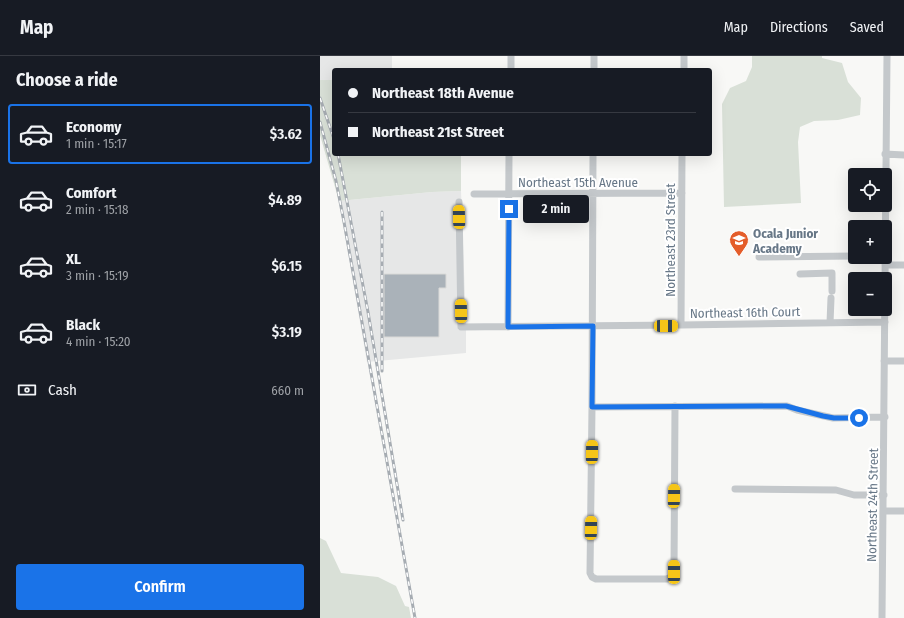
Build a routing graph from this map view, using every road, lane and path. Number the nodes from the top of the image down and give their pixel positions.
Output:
1 (511, 56) edge
2 (594, 56) edge
3 (684, 56) edge
4 (887, 56) edge
5 (511, 68) edge
6 (594, 68) edge
7 (684, 68) edge
8 (885, 154) junction
9 (904, 155) edge
10 (509, 156) edge
11 (593, 156) edge
12 (682, 156) edge
13 (593, 193) junction
14 (682, 193) junction
15 (474, 194) dead end
16 (509, 194) junction
17 (459, 202) dead end
18 (885, 220) edge
19 (848, 256) edge
20 (759, 257) dead end
21 (885, 265) joint
22 (904, 265) edge
23 (800, 274) dead end
24 (885, 322) junction
25 (830, 323) junction
26 (593, 326) junction
27 (681, 326) junction
28 (508, 327) junction
29 (884, 361) junction
30 (904, 361) edge
31 (675, 406) junction
32 (592, 407) junction
33 (885, 417) junction
34 (735, 488) dead end
35 (884, 495) junction
36 (884, 511) junction
37 (904, 511) edge
38 (882, 618) edge

1 - 5 street
2 - 6 street
3 - 7 street
4 - 8 street, Northeast 24th Street
8 - 9 street
8 - 18 street, Northeast 24th Street
10 - 16 street
11 - 13 street
12 - 14 street, Northeast 23rd Street
13 - 14 street, Northeast 15th Avenue
13 - 16 street, Northeast 15th Avenue
13 - 26 street
14 - 27 street, Northeast 23rd Street
15 - 16 street, Northeast 15th Avenue
16 - 28 street
17 - 28 street, Northeast 16th Court
19 - 20 street
21 - 22 street
21 - 24 street, Northeast 24th Street
23 - 25 street
24 - 25 street, Northeast 16th Court
24 - 29 street, Northeast 24th Street
25 - 27 street, Northeast 16th Court
26 - 27 street, Northeast 16th Court
26 - 28 street, Northeast 16th Court
26 - 32 street
29 - 30 street
29 - 33 street, Northeast 24th Street
31 - 32 street
31 - 32 street
31 - 33 street
33 - 35 street, Northeast 24th Street
34 - 35 street
35 - 36 street, Northeast 24th Street
36 - 37 street
36 - 38 street, Northeast 24th Street

